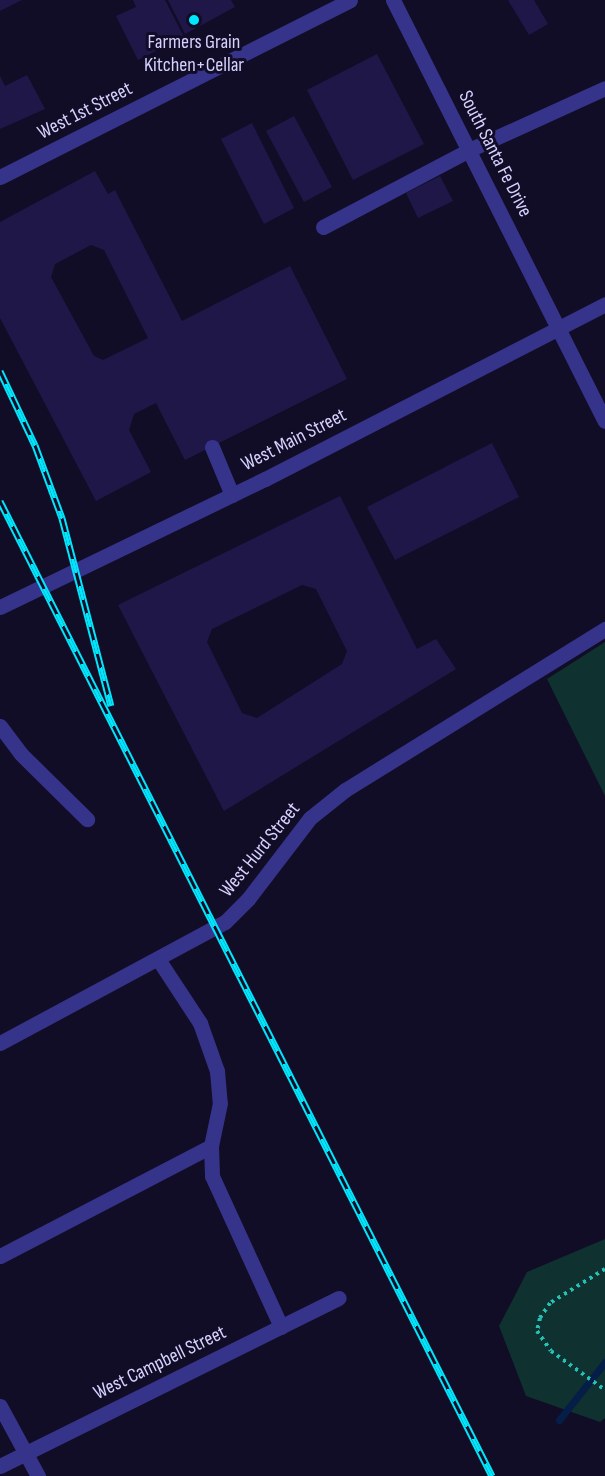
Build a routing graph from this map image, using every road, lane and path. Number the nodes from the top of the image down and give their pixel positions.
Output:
1 (350, 0) edge
2 (393, 0) edge
3 (605, 88) edge
4 (469, 150) junction
5 (0, 177) edge
6 (323, 227) dead end
7 (605, 304) edge
8 (559, 328) junction
9 (605, 421) edge
10 (212, 447) dead end
11 (232, 495) junction
12 (0, 608) edge
13 (605, 629) edge
14 (0, 726) edge
15 (87, 819) dead end
16 (158, 959) junction
17 (0, 1043) edge
18 (211, 1146) junction
19 (0, 1256) edge
20 (605, 1269) edge
21 (339, 1298) dead end
22 (281, 1327) junction
23 (605, 1390) edge
24 (0, 1406) edge
25 (24, 1454) junction
26 (0, 1466) edge
27 (38, 1476) edge

1 - 5 street, West 1st Street
2 - 4 street, South Santa Fe Drive
3 - 4 street
4 - 6 street
4 - 8 street, South Santa Fe Drive
7 - 8 street, West Main Street
8 - 9 street, South Santa Fe Drive
8 - 11 street, West Main Street
10 - 11 street
11 - 12 street, West Main Street
13 - 16 street, West Hurd Street
14 - 15 street
16 - 17 street, West Hurd Street
16 - 18 street
18 - 19 street
18 - 22 street
20 - 23 path
21 - 22 street, West Campbell Street
22 - 25 street, West Campbell Street
24 - 25 street
25 - 26 street, West Campbell Street
25 - 27 street

